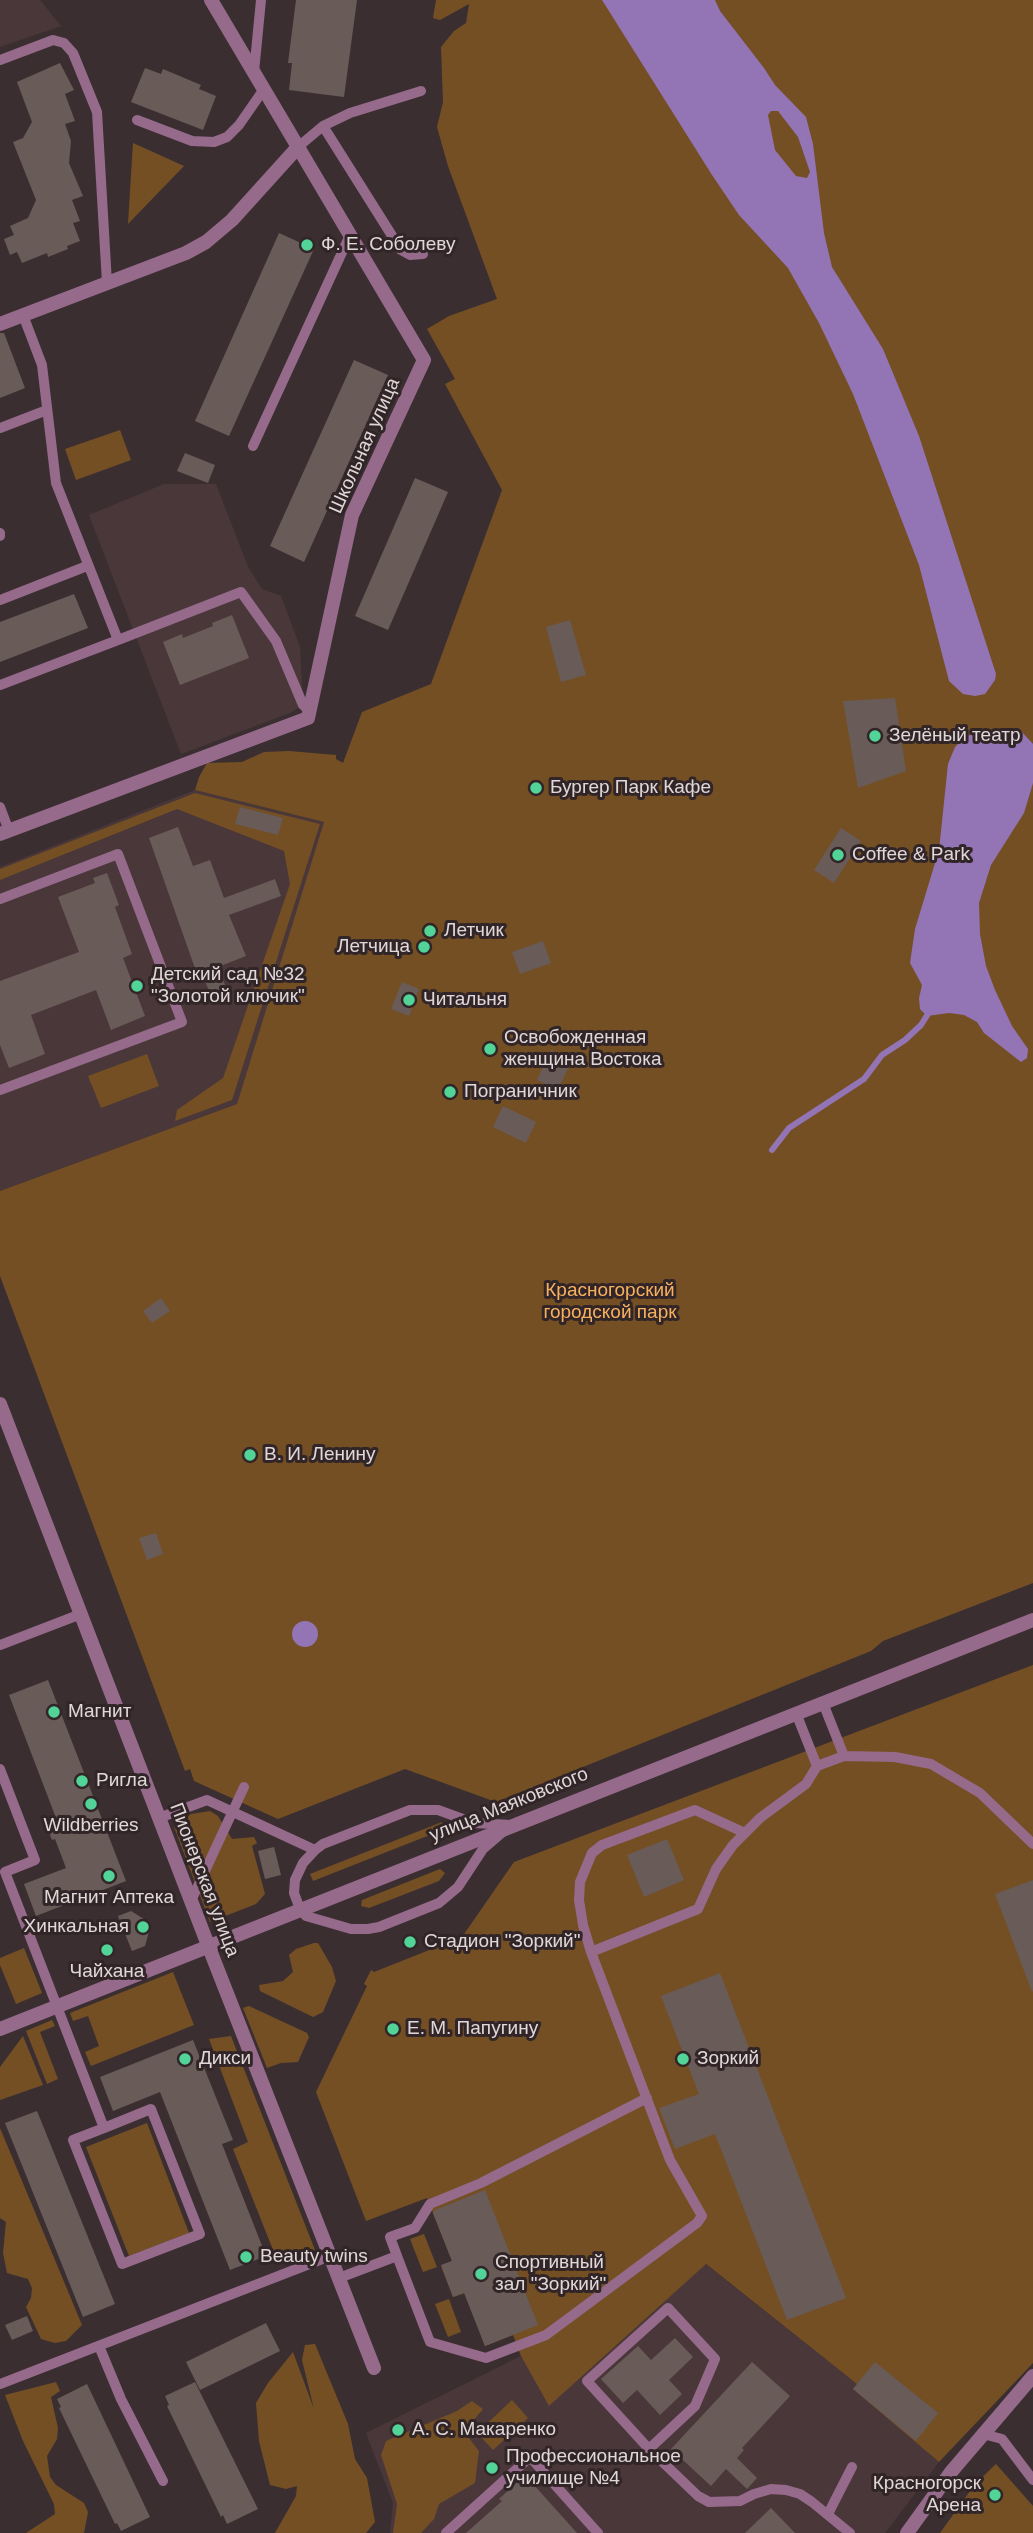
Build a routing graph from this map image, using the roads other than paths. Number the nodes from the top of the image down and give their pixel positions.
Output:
1 (211, 0) edge
2 (261, 0) edge
3 (0, 60) edge
4 (254, 72) junction
5 (264, 89) junction
6 (421, 91) dead end
7 (137, 120) dead end
8 (323, 126) junction
9 (298, 146) junction
10 (351, 235) junction
11 (423, 254) dead end
12 (107, 283) junction
13 (23, 315) junction
14 (0, 324) edge
15 (47, 410) junction
16 (0, 428) edge
17 (253, 446) dead end
18 (87, 566) junction
19 (0, 600) edge
20 (118, 640) junction
21 (0, 685) edge
22 (310, 711) junction
23 (0, 807) edge
24 (5, 833) edge
25 (0, 899) edge
26 (0, 1090) edge
27 (0, 1404) edge
28 (81, 1614) junction
29 (1033, 1620) edge
30 (0, 1645) edge
31 (823, 1703) junction
32 (796, 1713) junction
33 (844, 1756) junction
34 (817, 1766) junction
35 (0, 1769) edge
36 (244, 1787) dead end
37 (232, 1812) junction
38 (159, 1818) junction
39 (511, 1825) junction
40 (745, 1833) junction
41 (1033, 1844) edge
42 (315, 1850) junction
43 (3, 1872) edge
44 (191, 1901) junction
45 (300, 1909) junction
46 (208, 1945) junction
47 (591, 1952) junction
48 (57, 2006) junction
49 (0, 2029) edge
50 (646, 2098) junction
51 (104, 2127) junction
52 (330, 2256) junction
53 (397, 2256) junction
54 (339, 2278) junction
55 (99, 2346) junction
56 (374, 2368) dead end
57 (1033, 2376) edge
58 (0, 2384) edge
59 (983, 2434) junction
60 (649, 2449) junction
61 (852, 2467) dead end
62 (1033, 2480) edge
63 (163, 2482) dead end
64 (828, 2514) junction
65 (848, 2532) edge
66 (446, 2533) edge
67 (598, 2533) edge
68 (907, 2533) edge

1 - 4 street, Школьная улица
2 - 4 lane
3 - 12 lane
4 - 5 street, Школьная улица
5 - 7 lane
5 - 9 street, Школьная улица
6 - 8 lane
8 - 9 lane
8 - 11 lane
9 - 10 street, Школьная улица
9 - 12 street
10 - 17 lane
10 - 22 street, Школьная улица
12 - 13 street
13 - 14 street
13 - 15 lane
15 - 16 lane
15 - 18 lane
18 - 19 lane
18 - 20 lane
20 - 21 lane
20 - 22 lane
22 - 24 street
23 - 24 lane
25 - 26 lane
27 - 28 street, Пионерская улица
28 - 30 lane
28 - 38 street, Пионерская улица
29 - 31 street, улица Маяковского
31 - 32 street, улица Маяковского
31 - 33 lane
32 - 34 lane
32 - 39 street, улица Маяковского
33 - 34 lane
33 - 41 lane
34 - 40 lane
35 - 43 lane
36 - 37 lane
37 - 38 lane
37 - 42 lane
37 - 44 lane
38 - 44 street, Пионерская улица
39 - 42 lane
39 - 45 street, улица Маяковского
39 - 45 lane
40 - 47 lane
40 - 47 lane
42 - 45 lane
43 - 48 lane
44 - 46 street, Пионерская улица
45 - 46 street, улица Маяковского
46 - 48 street, улица Маяковского
46 - 52 street, Пионерская улица
47 - 50 lane
48 - 49 street, улица Маяковского
48 - 51 lane
50 - 53 lane
50 - 53 lane
51 - 51 lane
52 - 54 street, Пионерская улица
52 - 55 lane
53 - 54 lane
54 - 56 street, Пионерская улица
55 - 58 lane
55 - 63 lane
57 - 59 street
59 - 62 lane
59 - 68 street
60 - 60 lane
60 - 64 lane
61 - 64 lane
64 - 65 lane
66 - 67 lane

